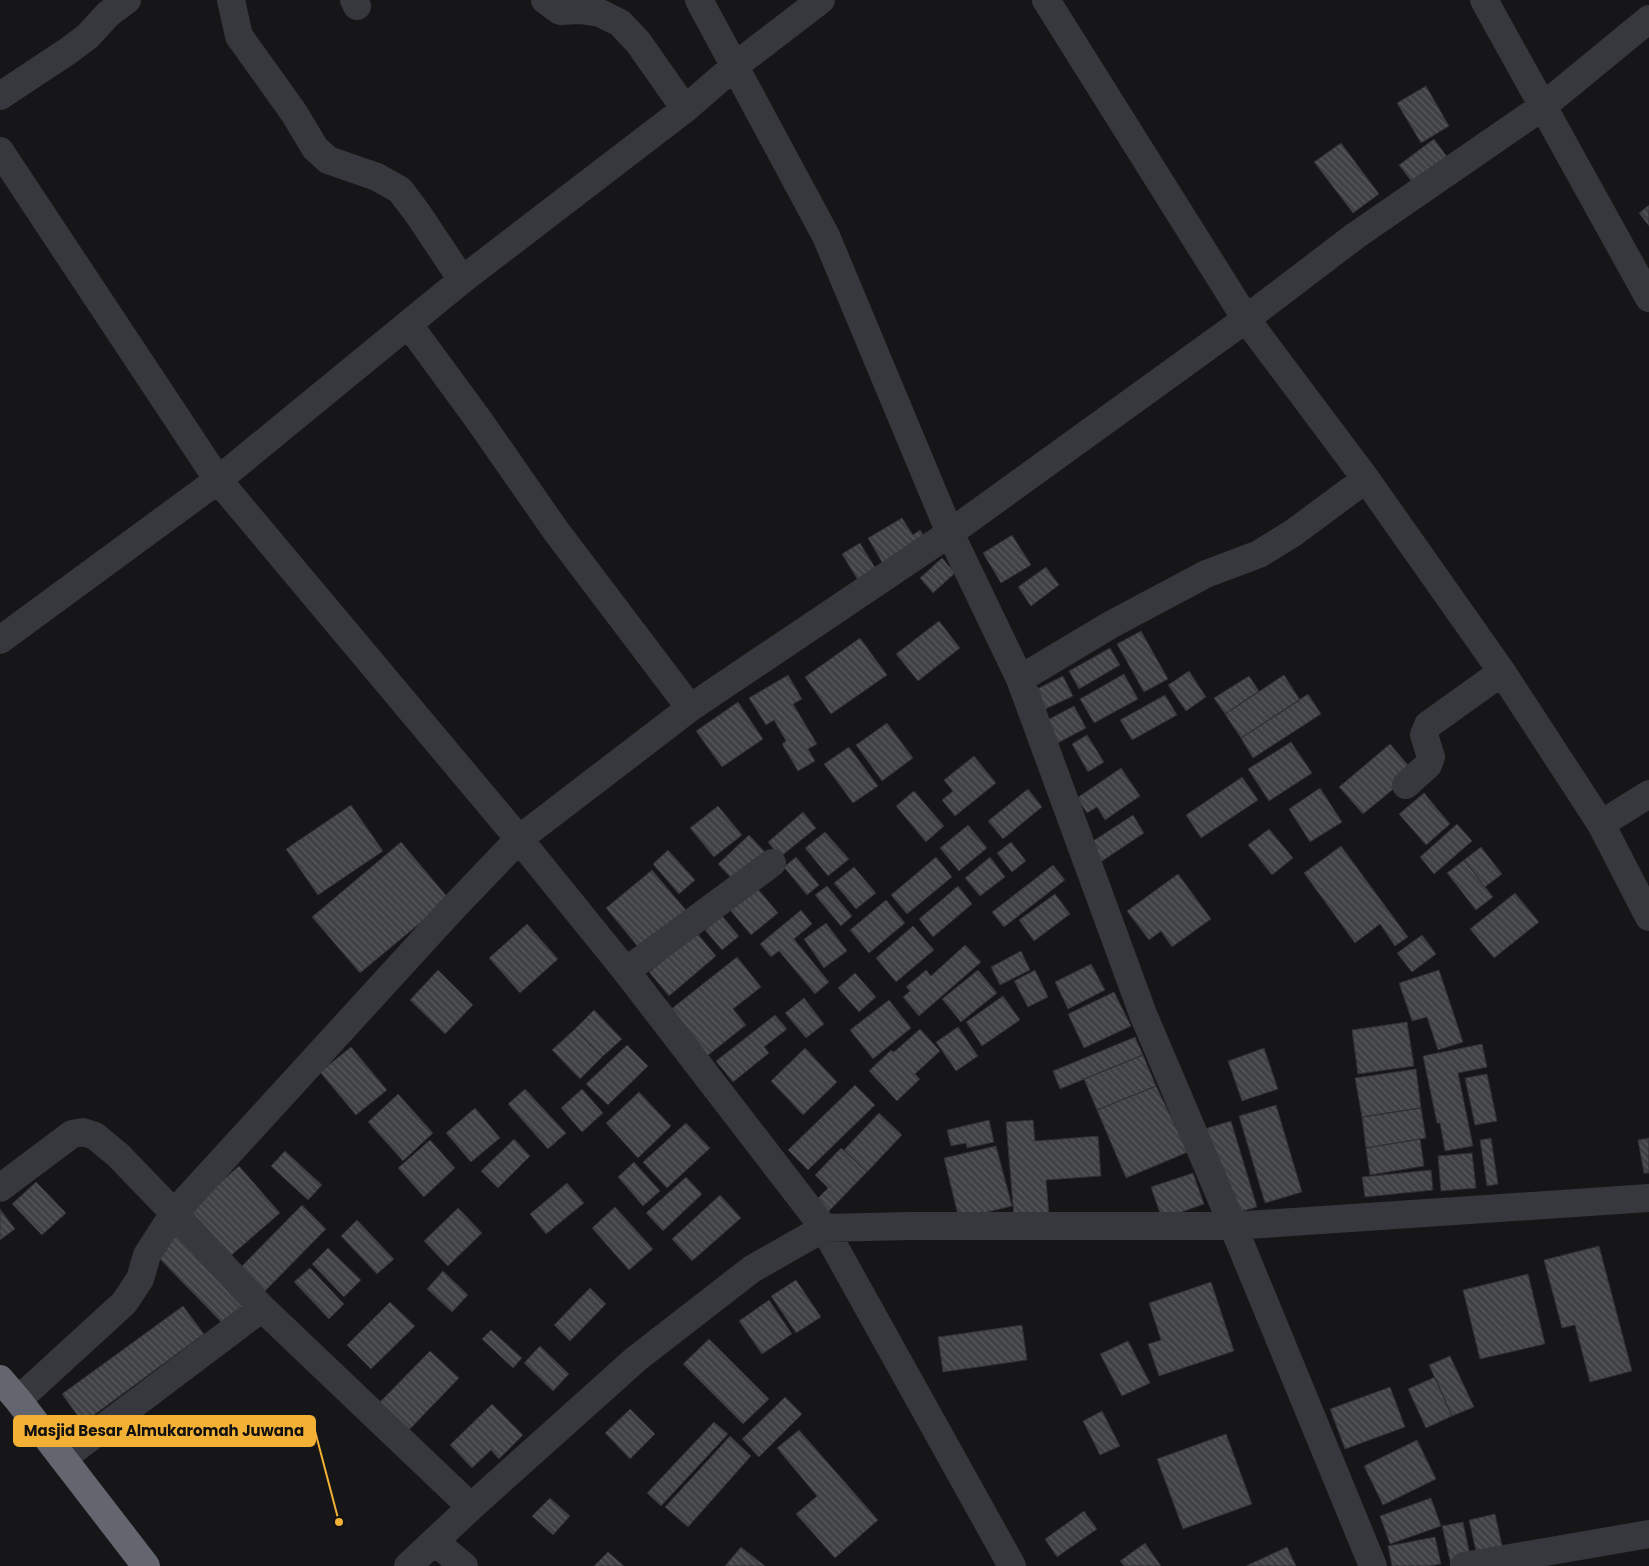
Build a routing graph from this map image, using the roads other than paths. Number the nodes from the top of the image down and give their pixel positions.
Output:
1 (128, 0) edge
2 (232, 0) edge
3 (545, 0) edge
4 (699, 0) edge
5 (821, 0) edge
6 (1046, 0) edge
7 (1484, 0) edge
8 (1649, 18) edge
9 (736, 65) junction
10 (0, 96) edge
11 (1542, 107) junction
12 (685, 109) junction
13 (0, 151) edge
14 (462, 280) junction
15 (1649, 298) edge
16 (1246, 319) junction
17 (408, 325) junction
18 (1366, 479) junction
19 (218, 480) junction
20 (950, 533) junction
21 (0, 640) edge
22 (1502, 672) junction
23 (1020, 679) junction
24 (690, 708) junction
25 (1406, 785) dead end
26 (1649, 794) edge
27 (1601, 824) junction
28 (519, 839) junction
29 (772, 863) dead end
30 (1649, 917) edge
31 (626, 972) junction
32 (0, 1188) edge
33 (1649, 1198) edge
34 (174, 1213) junction
35 (1232, 1226) junction
36 (824, 1228) junction
37 (262, 1308) junction
38 (0, 1379) edge
39 (18, 1400) junction
40 (62, 1458) junction
41 (471, 1507) junction
42 (1649, 1534) edge
43 (435, 1542) junction
44 (146, 1566) edge
45 (408, 1566) edge
46 (464, 1566) edge
47 (1012, 1566) edge
48 (1373, 1566) edge
49 (1464, 1566) edge

1 - 10 street
2 - 14 street
3 - 12 street
4 - 9 street
5 - 9 street
6 - 16 street
7 - 11 street
8 - 11 street
9 - 12 street
9 - 20 street
11 - 15 street
11 - 16 street
12 - 14 street
13 - 19 street
14 - 17 street
16 - 18 street
16 - 20 street
17 - 19 street
17 - 24 street
18 - 22 street
18 - 23 street
19 - 21 street
19 - 28 street
20 - 23 street
20 - 24 street
22 - 25 street
22 - 27 street
23 - 35 street
24 - 28 street
26 - 27 street
27 - 30 street
28 - 31 street
28 - 34 street
29 - 31 street
31 - 36 street
32 - 34 street
33 - 35 street
34 - 37 street
34 - 39 street
35 - 36 street
35 - 48 street
36 - 41 street
36 - 47 street
37 - 40 street
37 - 41 street
38 - 39 highway
39 - 40 highway
40 - 44 highway
41 - 43 street
42 - 49 street
43 - 45 street
43 - 46 street

